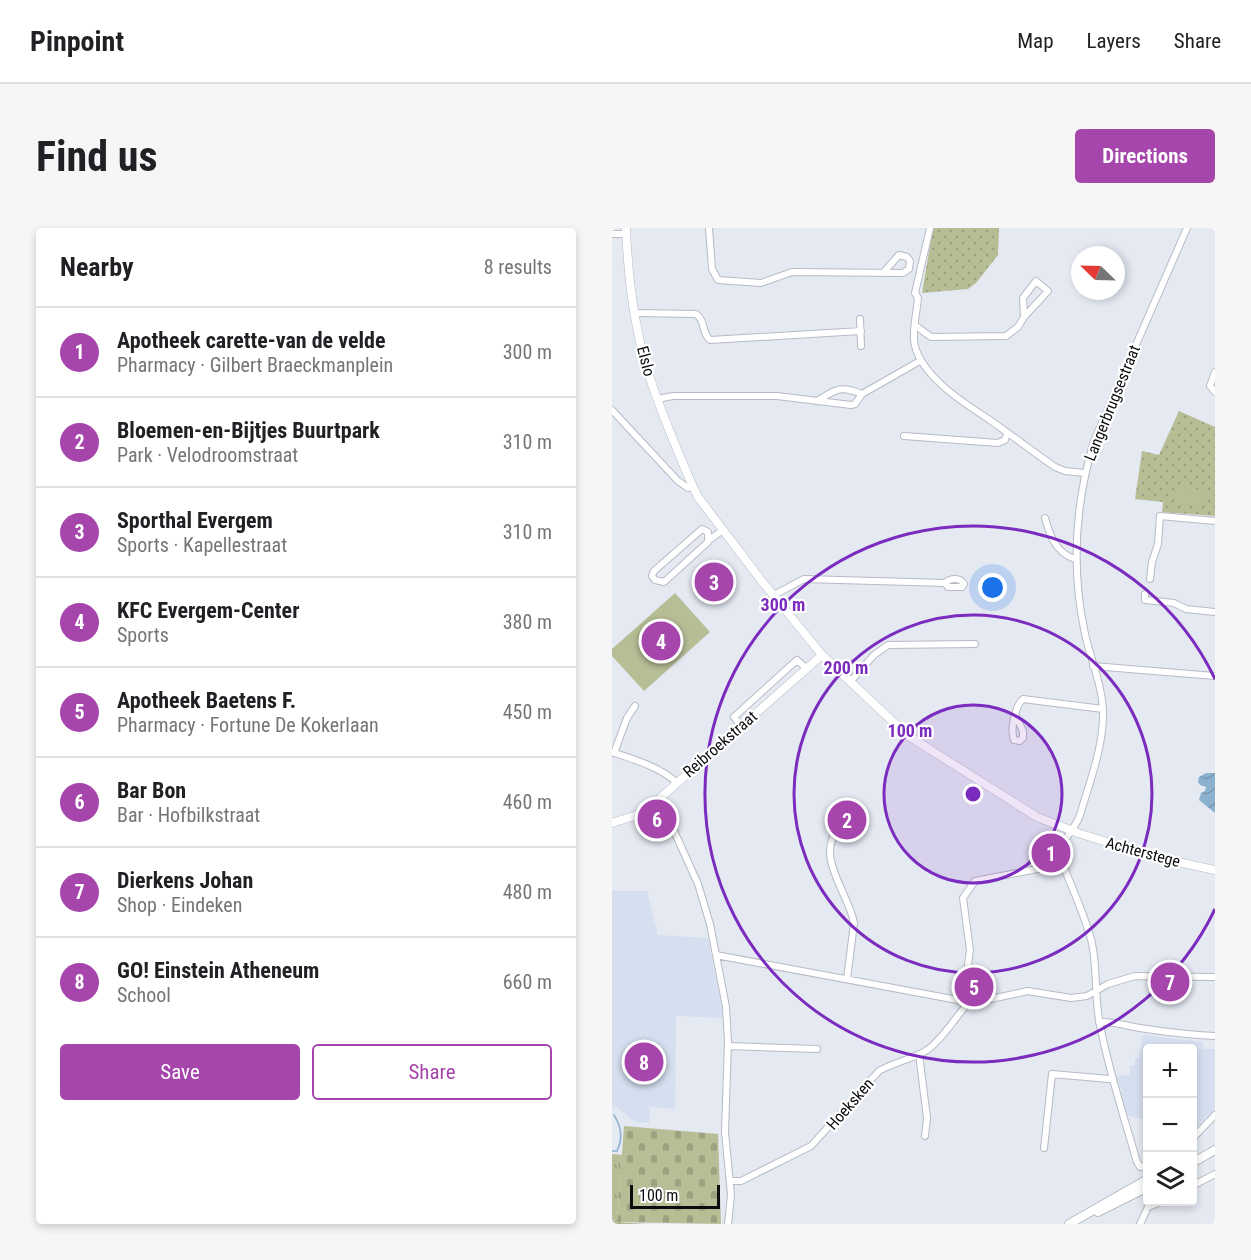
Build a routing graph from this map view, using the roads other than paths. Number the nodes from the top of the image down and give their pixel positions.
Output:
1 (709, 228) edge
2 (930, 228) edge
3 (1187, 228) edge
4 (626, 231) edge
5 (612, 234) edge
6 (883, 273) dead end
7 (635, 312) junction
8 (1024, 317) junction
9 (860, 319) dead end
10 (916, 326) junction
11 (861, 331) junction
12 (861, 346) dead end
13 (918, 362) dead end
14 (1215, 372) edge
15 (1215, 392) edge
16 (862, 394) junction
17 (657, 399) junction
18 (817, 401) junction
19 (612, 410) edge
20 (1007, 433) junction
21 (904, 436) dead end
22 (1084, 473) junction
23 (693, 487) junction
24 (1045, 518) dead end
25 (1215, 521) edge
26 (723, 530) junction
27 (709, 540) junction
28 (1075, 559) junction
29 (1150, 579) dead end
30 (945, 583) dead end
31 (1145, 594) dead end
32 (774, 596) junction
33 (1215, 612) edge
34 (975, 644) dead end
35 (822, 655) junction
36 (1094, 666) junction
37 (1215, 676) edge
38 (850, 682) junction
39 (634, 706) dead end
40 (1103, 709) junction
41 (1016, 716) dead end
42 (613, 752) edge
43 (676, 782) junction
44 (657, 801) junction
45 (612, 823) edge
46 (841, 826) dead end
47 (1072, 831) junction
48 (1063, 864) junction
49 (1215, 870) edge
50 (716, 955) junction
51 (1215, 977) edge
52 (847, 979) junction
53 (1097, 990) junction
54 (965, 1004) junction
55 (1099, 1022) junction
56 (1215, 1036) edge
57 (728, 1046) junction
58 (817, 1049) dead end
59 (919, 1054) junction
60 (1113, 1078) junction
61 (1215, 1115) edge
62 (1197, 1134) edge
63 (925, 1136) dead end
64 (1044, 1148) dead end
65 (1215, 1148) edge
66 (1197, 1155) edge
67 (1197, 1160) edge
68 (1143, 1165) edge
69 (1215, 1174) edge
70 (730, 1180) junction
71 (1143, 1182) edge
72 (1197, 1183) edge
73 (1143, 1189) edge
74 (1151, 1206) edge
75 (728, 1224) edge
76 (1071, 1224) edge
77 (1140, 1224) edge

1 - 6 street
2 - 10 street
3 - 22 street, Langerbrugsestraat
4 - 5 street
4 - 7 street, Elslo
7 - 11 street
7 - 17 street, Elslo
8 - 8 street
8 - 10 street
9 - 11 street
10 - 20 street
11 - 12 street
13 - 16 street
14 - 15 street
16 - 18 street
16 - 18 street
17 - 18 street
17 - 23 street, Elslo
19 - 23 street
20 - 21 street
20 - 22 street
22 - 28 street, Langerbrugsestraat
23 - 26 street, Elslo
24 - 28 street
25 - 29 street
26 - 27 street
26 - 32 street, Elslo
27 - 27 street
28 - 36 street, Langerbrugsestraat
30 - 32 street
31 - 33 street
32 - 35 street, Elslo
34 - 38 street
35 - 38 street, Elslo
35 - 43 street, Reibroekstraat
36 - 37 street
36 - 40 street, Langerbrugsestraat
38 - 47 street, Achterstege
39 - 42 street
40 - 41 street
40 - 47 street, Langerbrugsestraat
42 - 43 street
43 - 44 street, Reibroekstraat
44 - 45 street, Reibroekstraat
44 - 50 street
46 - 52 street
47 - 48 street, Langerbrugsestraat
47 - 49 street, Achterstege
48 - 53 street
48 - 54 street
50 - 52 street
50 - 57 street
51 - 53 street
52 - 54 street
53 - 54 street
53 - 55 street
54 - 59 street, Hoeksken
55 - 56 street
55 - 60 street
57 - 58 street
57 - 70 street
59 - 63 street
59 - 70 street, Hoeksken
60 - 64 street
60 - 68 street
61 - 62 street
65 - 66 main road
65 - 67 main road
69 - 72 street
70 - 75 street
71 - 76 main road
73 - 76 main road
74 - 77 street

